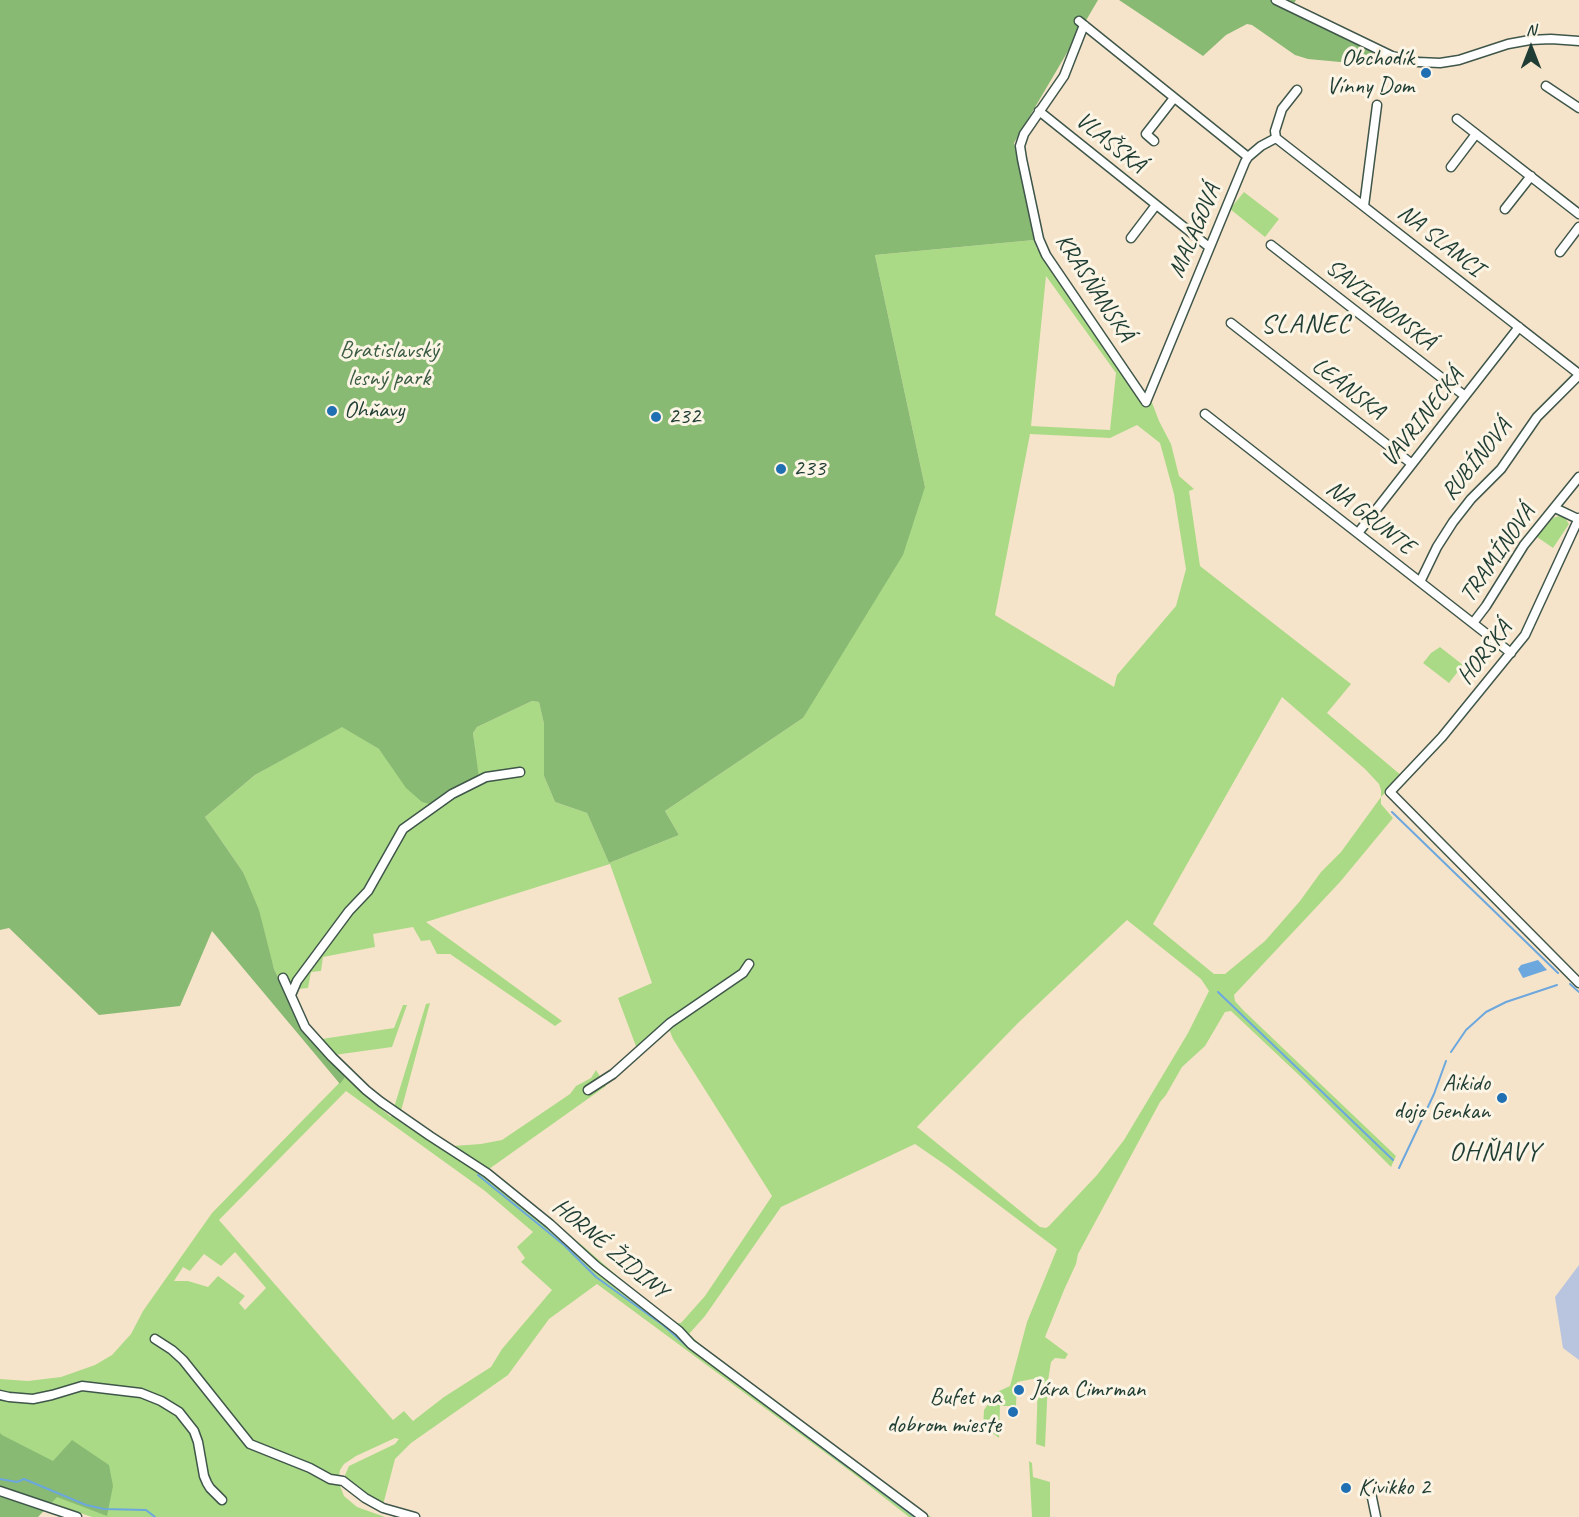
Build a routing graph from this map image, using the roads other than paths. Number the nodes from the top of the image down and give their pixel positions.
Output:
1 (1276, 0) edge
2 (1579, 41) edge
3 (1546, 86) dead end
4 (1297, 90) dead end
5 (1174, 98) junction
6 (1377, 105) dead end
7 (1579, 108) edge
8 (1039, 111) junction
9 (1457, 119) dead end
10 (1476, 134) junction
11 (1276, 138) junction
12 (1154, 141) dead end
13 (1248, 157) junction
14 (1451, 166) dead end
15 (1531, 176) junction
16 (1156, 205) junction
17 (1364, 206) junction
18 (1505, 209) dead end
19 (1579, 214) edge
20 (1579, 227) edge
21 (1131, 238) dead end
22 (1271, 244) dead end
23 (1209, 247) junction
24 (1560, 252) dead end
25 (1231, 323) dead end
26 (1519, 327) junction
27 (1579, 374) edge
28 (1465, 396) junction
29 (1146, 402) joint
30 (1205, 414) dead end
31 (1412, 464) junction
32 (1579, 477) edge
33 (1555, 508) junction
34 (1579, 519) edge
35 (1358, 533) junction
36 (1420, 582) junction
37 (1473, 623) junction
38 (1511, 653) junction
39 (520, 772) dead end
40 (749, 964) dead end
41 (283, 978) dead end
42 (1579, 983) edge
43 (291, 995) junction
44 (588, 1090) dead end
45 (155, 1340) dead end
46 (0, 1395) edge
47 (1369, 1483) dead end
48 (0, 1491) edge
49 (222, 1500) dead end
50 (77, 1517) edge
51 (415, 1517) edge
52 (923, 1517) edge
53 (1376, 1517) edge

1 - 2 street
3 - 7 street
4 - 11 street
5 - 8 street, KRASŇANSKÁ
5 - 12 street
5 - 13 street
6 - 17 street
8 - 16 street, VLAŠSKÁ
8 - 29 street, KRASŇANSKÁ
9 - 10 street
10 - 14 street
10 - 15 street
11 - 13 street
11 - 17 street, NA SLANCI
13 - 23 street, MALAGOVÁ
15 - 18 street
15 - 19 street
16 - 21 street, VLAŠSKÁ
16 - 23 street, VLAŠSKÁ
17 - 26 street, NA SLANCI
20 - 24 street
22 - 28 street, SAVIGNONSKÁ
23 - 29 street, MALAGOVÁ
25 - 31 street, LEÁNSKA
26 - 27 street, NA SLANCI
26 - 28 street, VAVRINECKÁ
27 - 36 street, RUBÍNOVÁ
28 - 31 street, VAVRINECKÁ
30 - 35 street, NA GRUNTE
31 - 35 street, VAVRINECKÁ
32 - 33 street, TRAMÍNOVÁ
33 - 34 street, TRAMÍNOVÁ
33 - 37 street, TRAMÍNOVÁ
34 - 38 street, HORSKÁ
35 - 36 street, NA GRUNTE
36 - 37 street, NA GRUNTE
37 - 38 street, NA GRUNTE
38 - 42 street, HORSKÁ
39 - 43 street
40 - 44 street
41 - 43 street, HORNÉ ŽIDINY
43 - 52 street, HORNÉ ŽIDINY
45 - 51 street
46 - 49 street
47 - 53 street
48 - 50 street

